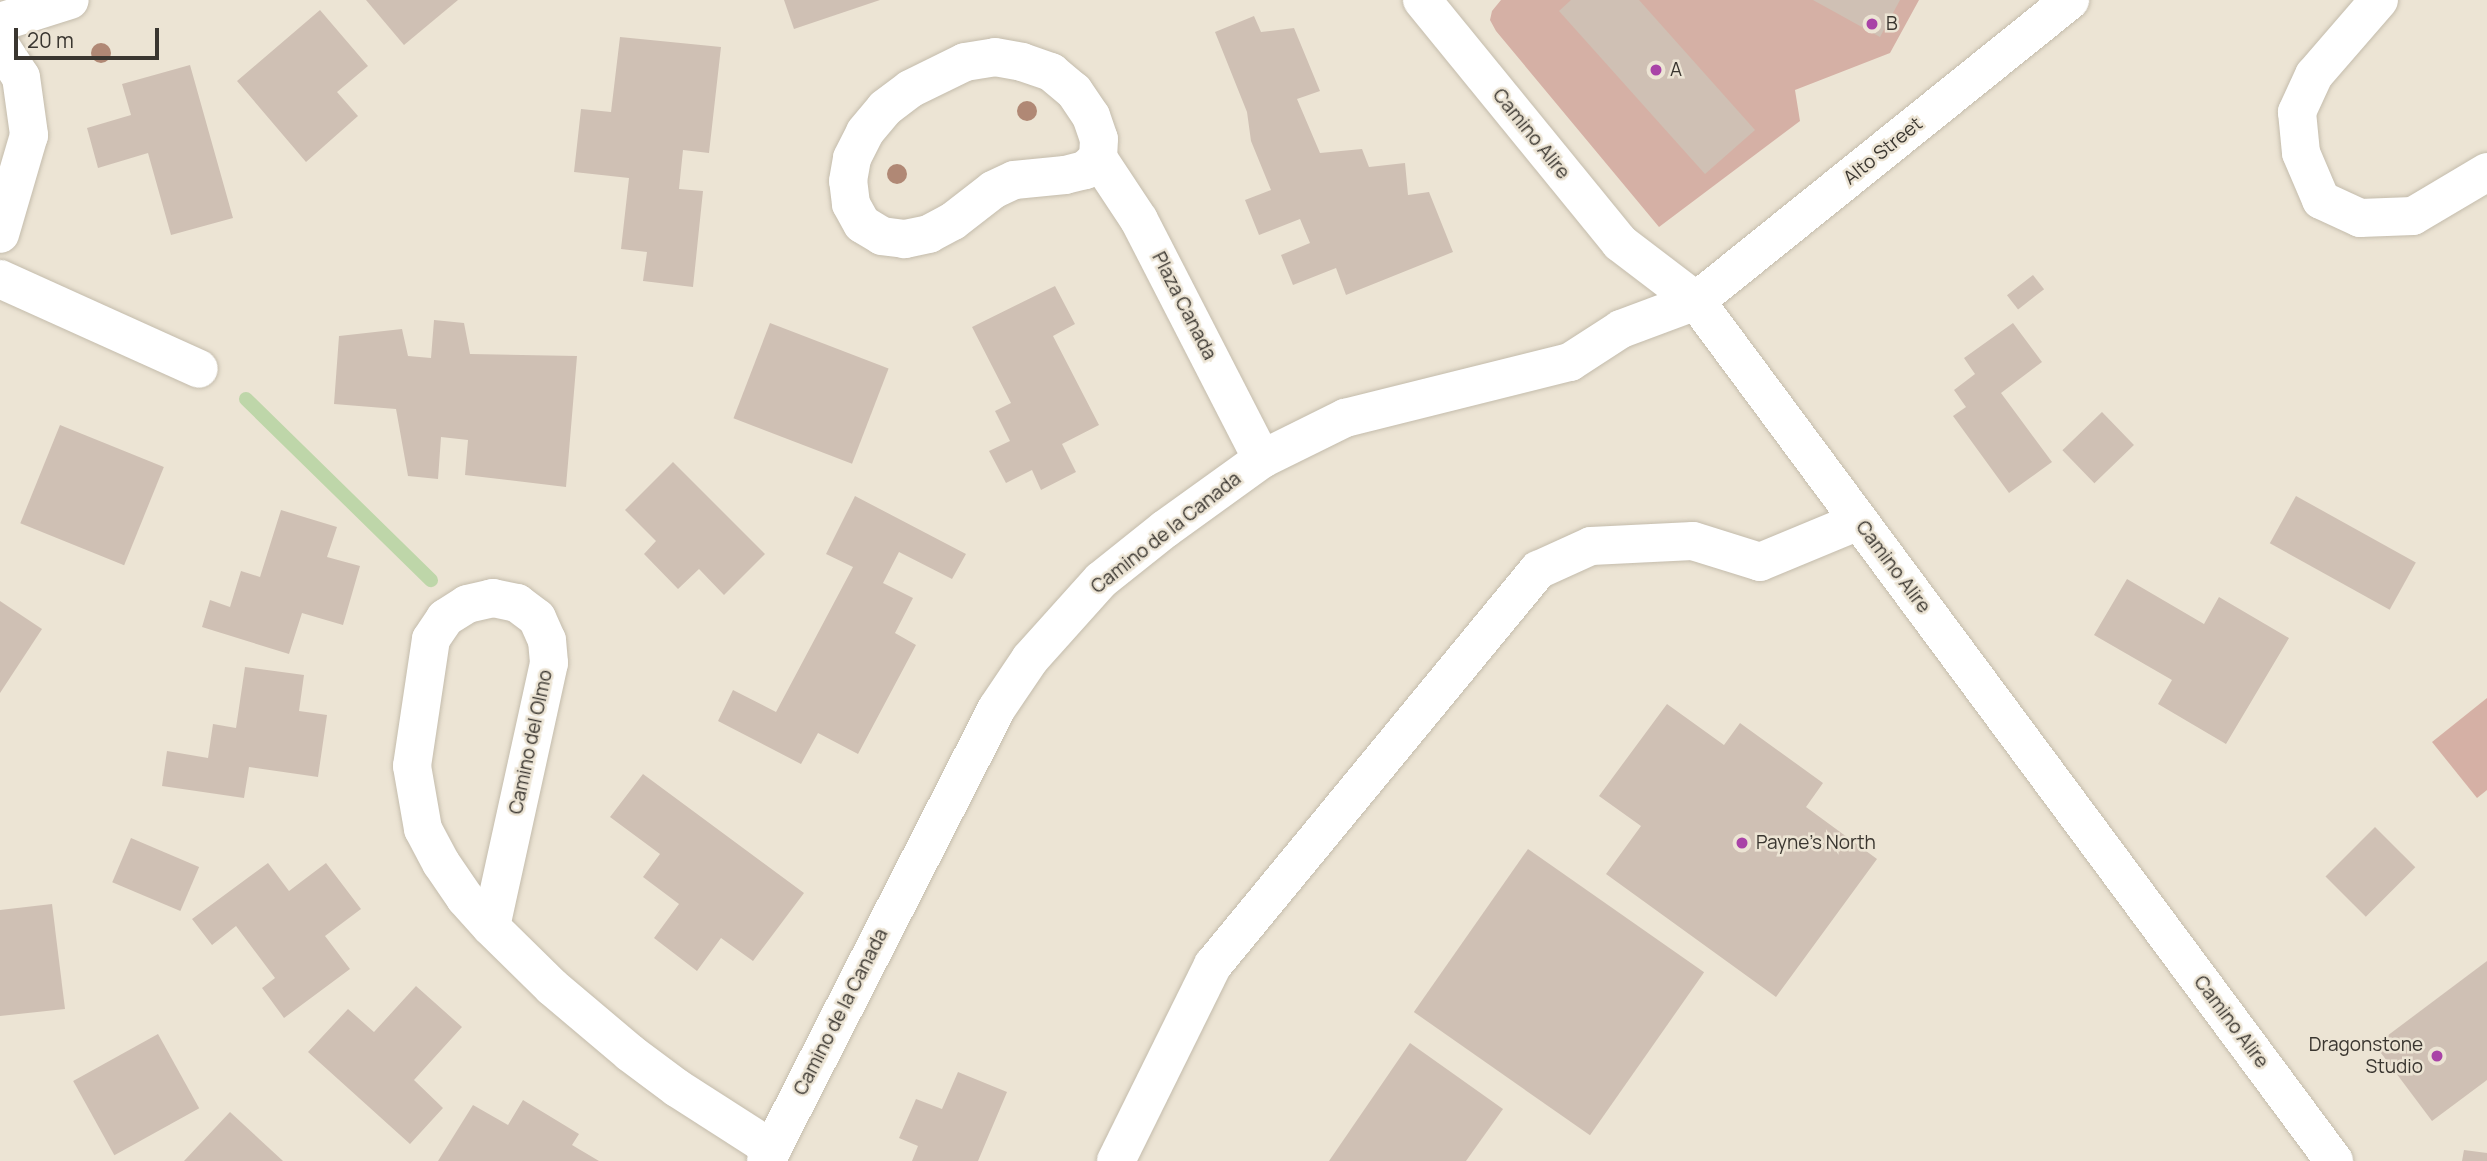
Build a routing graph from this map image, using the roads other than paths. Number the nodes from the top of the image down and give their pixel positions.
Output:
1 (70, 0) edge
2 (1422, 0) edge
3 (2070, 0) edge
4 (2379, 0) edge
5 (0, 22) edge
6 (0, 44) edge
7 (1098, 158) junction
8 (2487, 172) edge
9 (4, 188) edge
10 (0, 234) edge
11 (0, 279) edge
12 (1696, 301) junction
13 (199, 369) dead end
14 (1262, 459) junction
15 (1859, 521) junction
16 (491, 927) junction
17 (769, 1155) edge
18 (1116, 1161) edge
19 (2334, 1161) edge

1 - 5 street
2 - 12 street, Camino Alire
3 - 12 street, Alto Street
4 - 8 street
6 - 9 street
7 - 7 street, Plaza Canada
7 - 14 street, Plaza Canada
9 - 10 street
11 - 13 street
12 - 14 street, Camino de la Canada
12 - 15 street, Camino Alire
14 - 17 street, Camino de la Canada
15 - 18 street
15 - 19 street, Camino Alire
16 - 16 street, Camino del Olmo
16 - 17 street, Camino del Olmo

